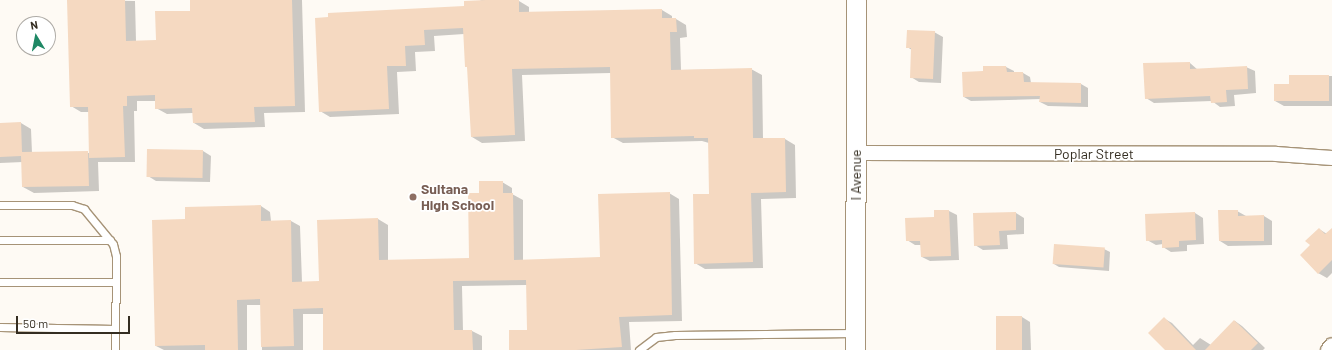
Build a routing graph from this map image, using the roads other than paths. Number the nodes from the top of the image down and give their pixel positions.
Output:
1 (856, 0) edge
2 (856, 153) junction
3 (1332, 158) edge
4 (0, 205) edge
5 (0, 240) edge
6 (110, 240) junction
7 (0, 282) edge
8 (115, 282) junction
9 (0, 327) edge
10 (116, 329) junction
11 (855, 342) edge
12 (1332, 345) edge
13 (115, 350) edge
14 (639, 350) edge
15 (1328, 350) edge

1 - 2 main road, I Avenue
2 - 3 street, Poplar Street
2 - 11 main road, I Avenue
4 - 6 lane
5 - 6 lane
6 - 8 lane
7 - 8 lane
8 - 10 lane
9 - 10 lane
10 - 13 lane
11 - 14 lane
12 - 15 street

